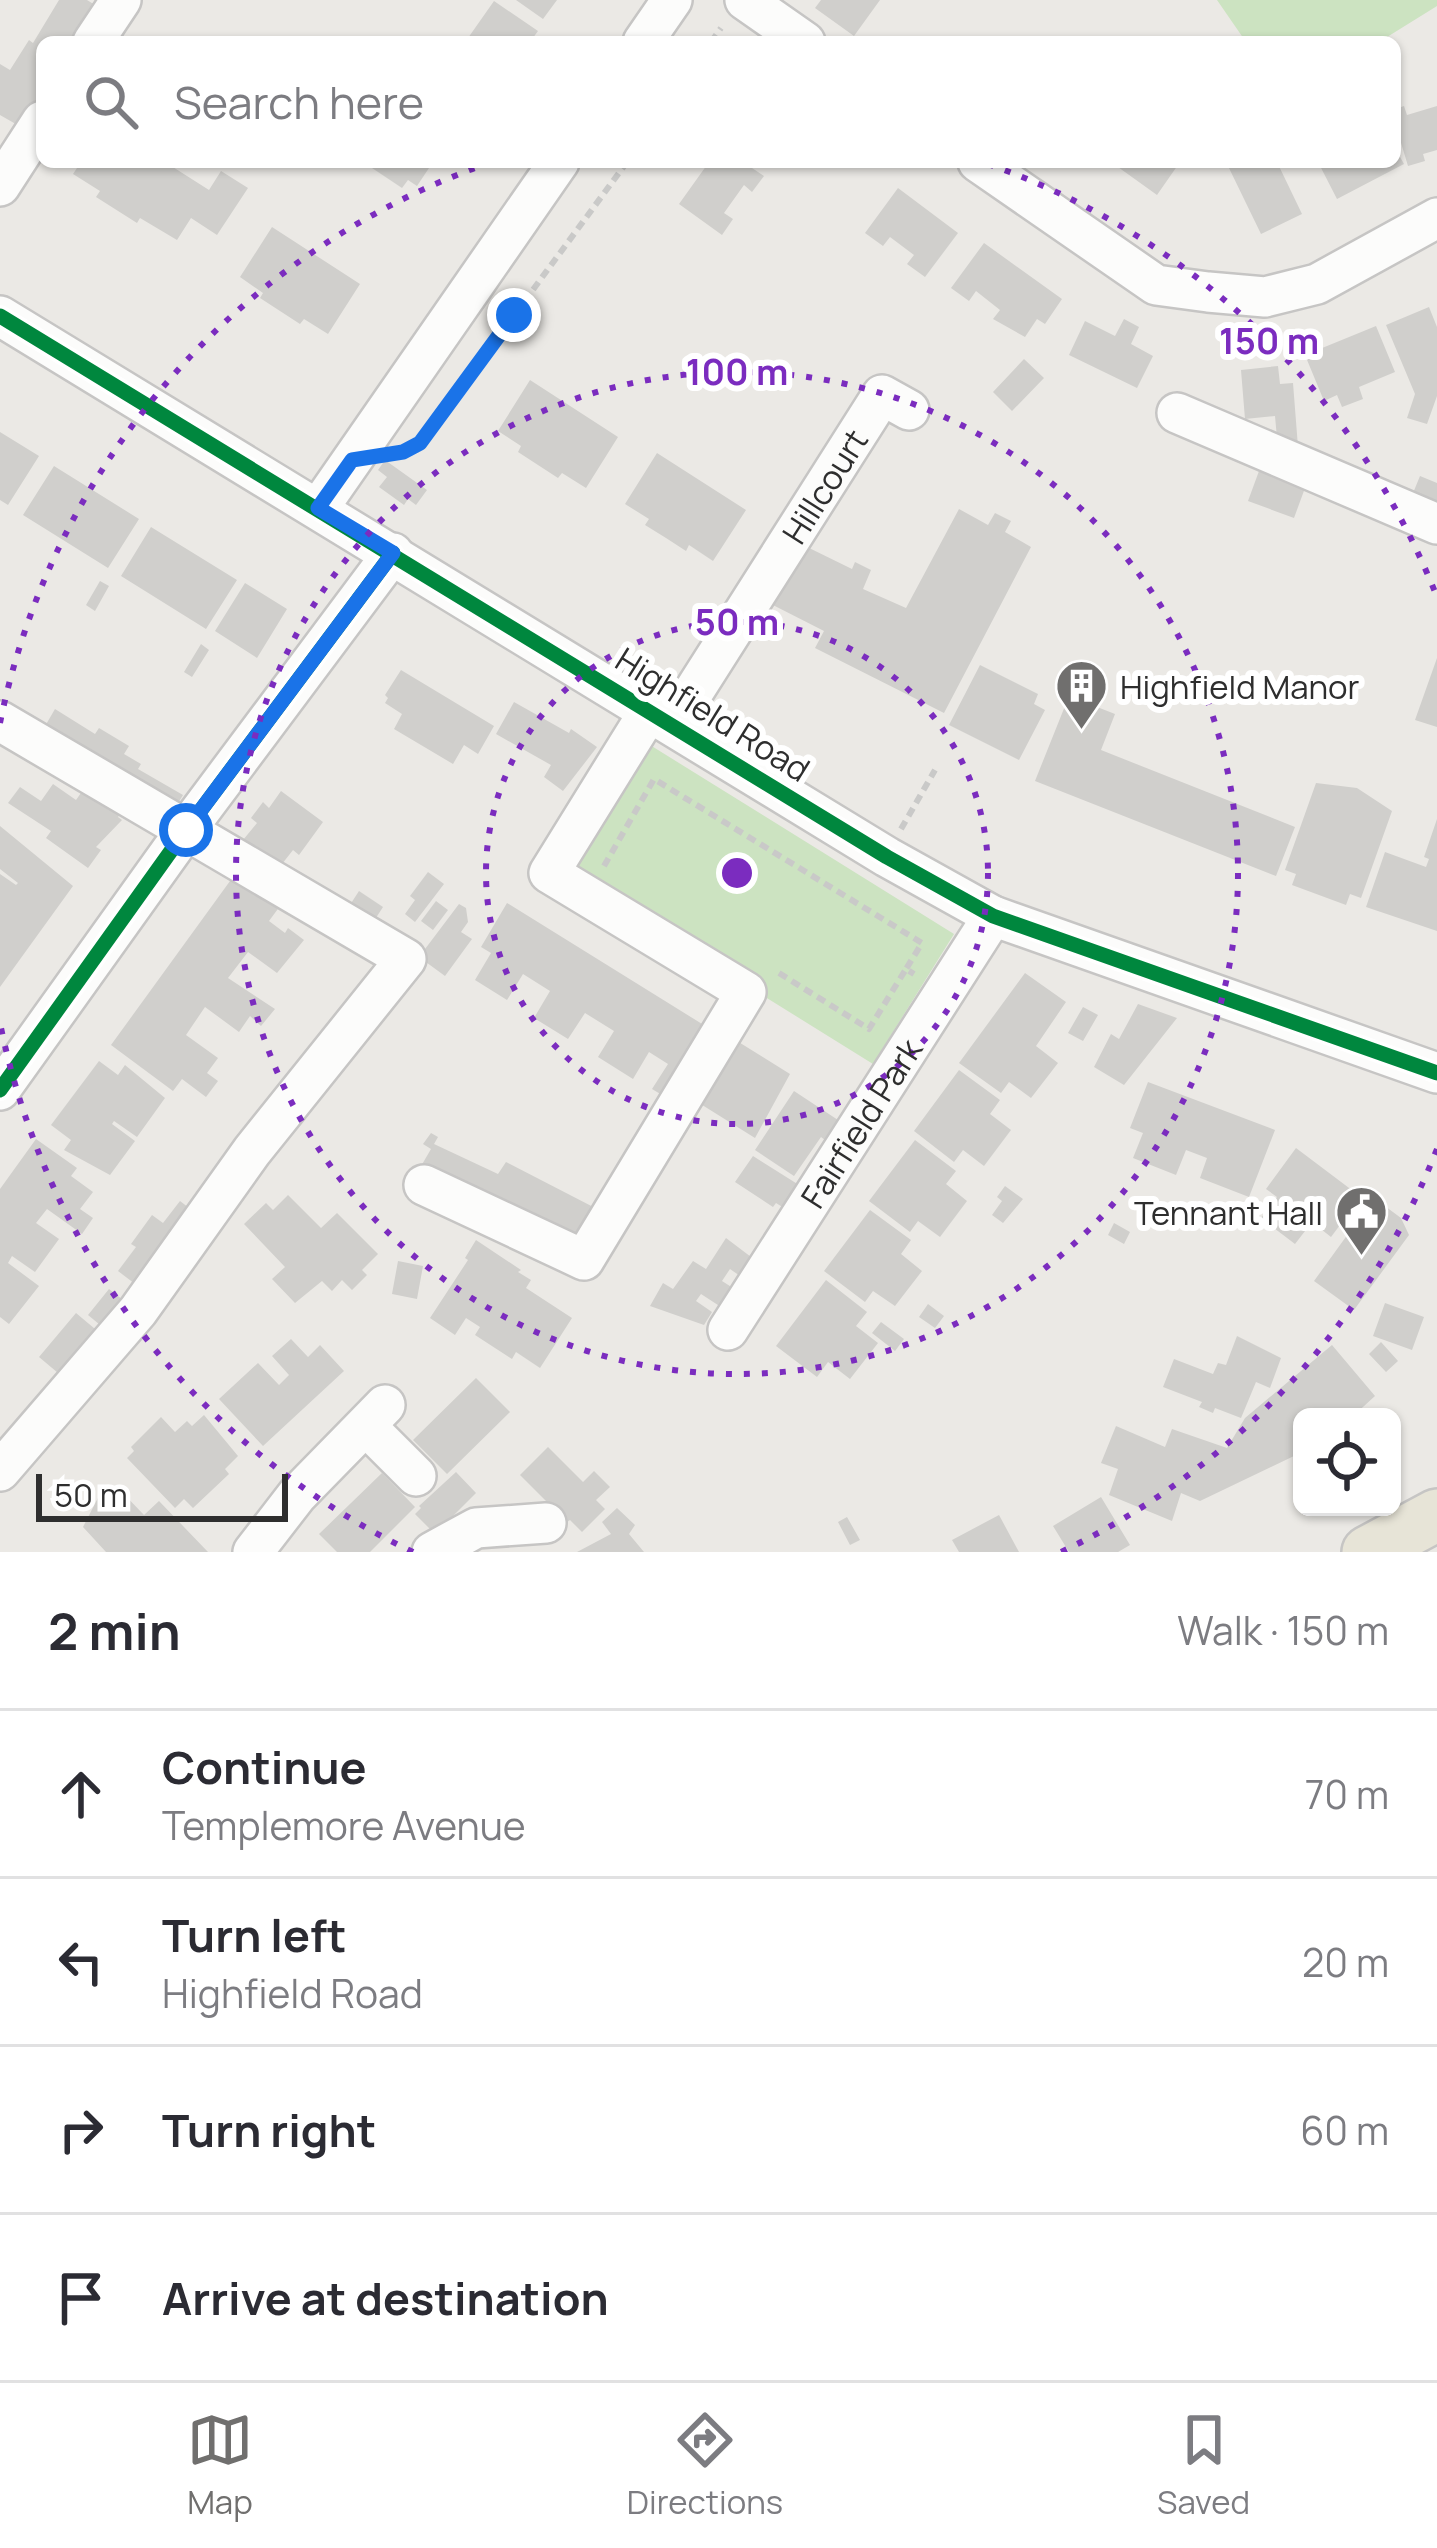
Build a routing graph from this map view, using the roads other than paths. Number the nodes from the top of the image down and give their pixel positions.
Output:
1 (121, 0) edge
2 (672, 0) edge
3 (745, 0) edge
4 (98, 36) edge
5 (647, 36) edge
6 (796, 36) edge
7 (36, 130) edge
8 (555, 168) edge
9 (987, 168) edge
10 (0, 186) edge
11 (1437, 218) edge
12 (0, 316) edge
13 (909, 410) dead end
14 (1177, 413) dead end
15 (318, 508) junction
16 (1437, 524) edge
17 (393, 553) junction
18 (662, 717) junction
19 (0, 721) edge
20 (186, 830) junction
21 (993, 916) junction
22 (1437, 1073) edge
23 (0, 1090) edge
24 (424, 1185) dead end
25 (728, 1330) dead end
26 (0, 1471) edge
27 (416, 1476) dead end
28 (1437, 1515) edge
29 (546, 1523) dead end
30 (258, 1549) edge
31 (432, 1552) edge
32 (1368, 1552) edge

1 - 4 street
2 - 5 street
3 - 6 street
7 - 10 street
8 - 15 street
9 - 11 street
12 - 15 street, Highfield Road
13 - 18 street, Hillcourt
14 - 16 street
15 - 17 street, Highfield Road
17 - 18 street, Highfield Road
17 - 20 street
18 - 21 street, Highfield Road
18 - 24 street
19 - 20 street
20 - 23 street
20 - 26 street
21 - 22 street, Highfield Road
21 - 25 street, Fairfield Park
27 - 30 street
28 - 32 main road
29 - 31 street

